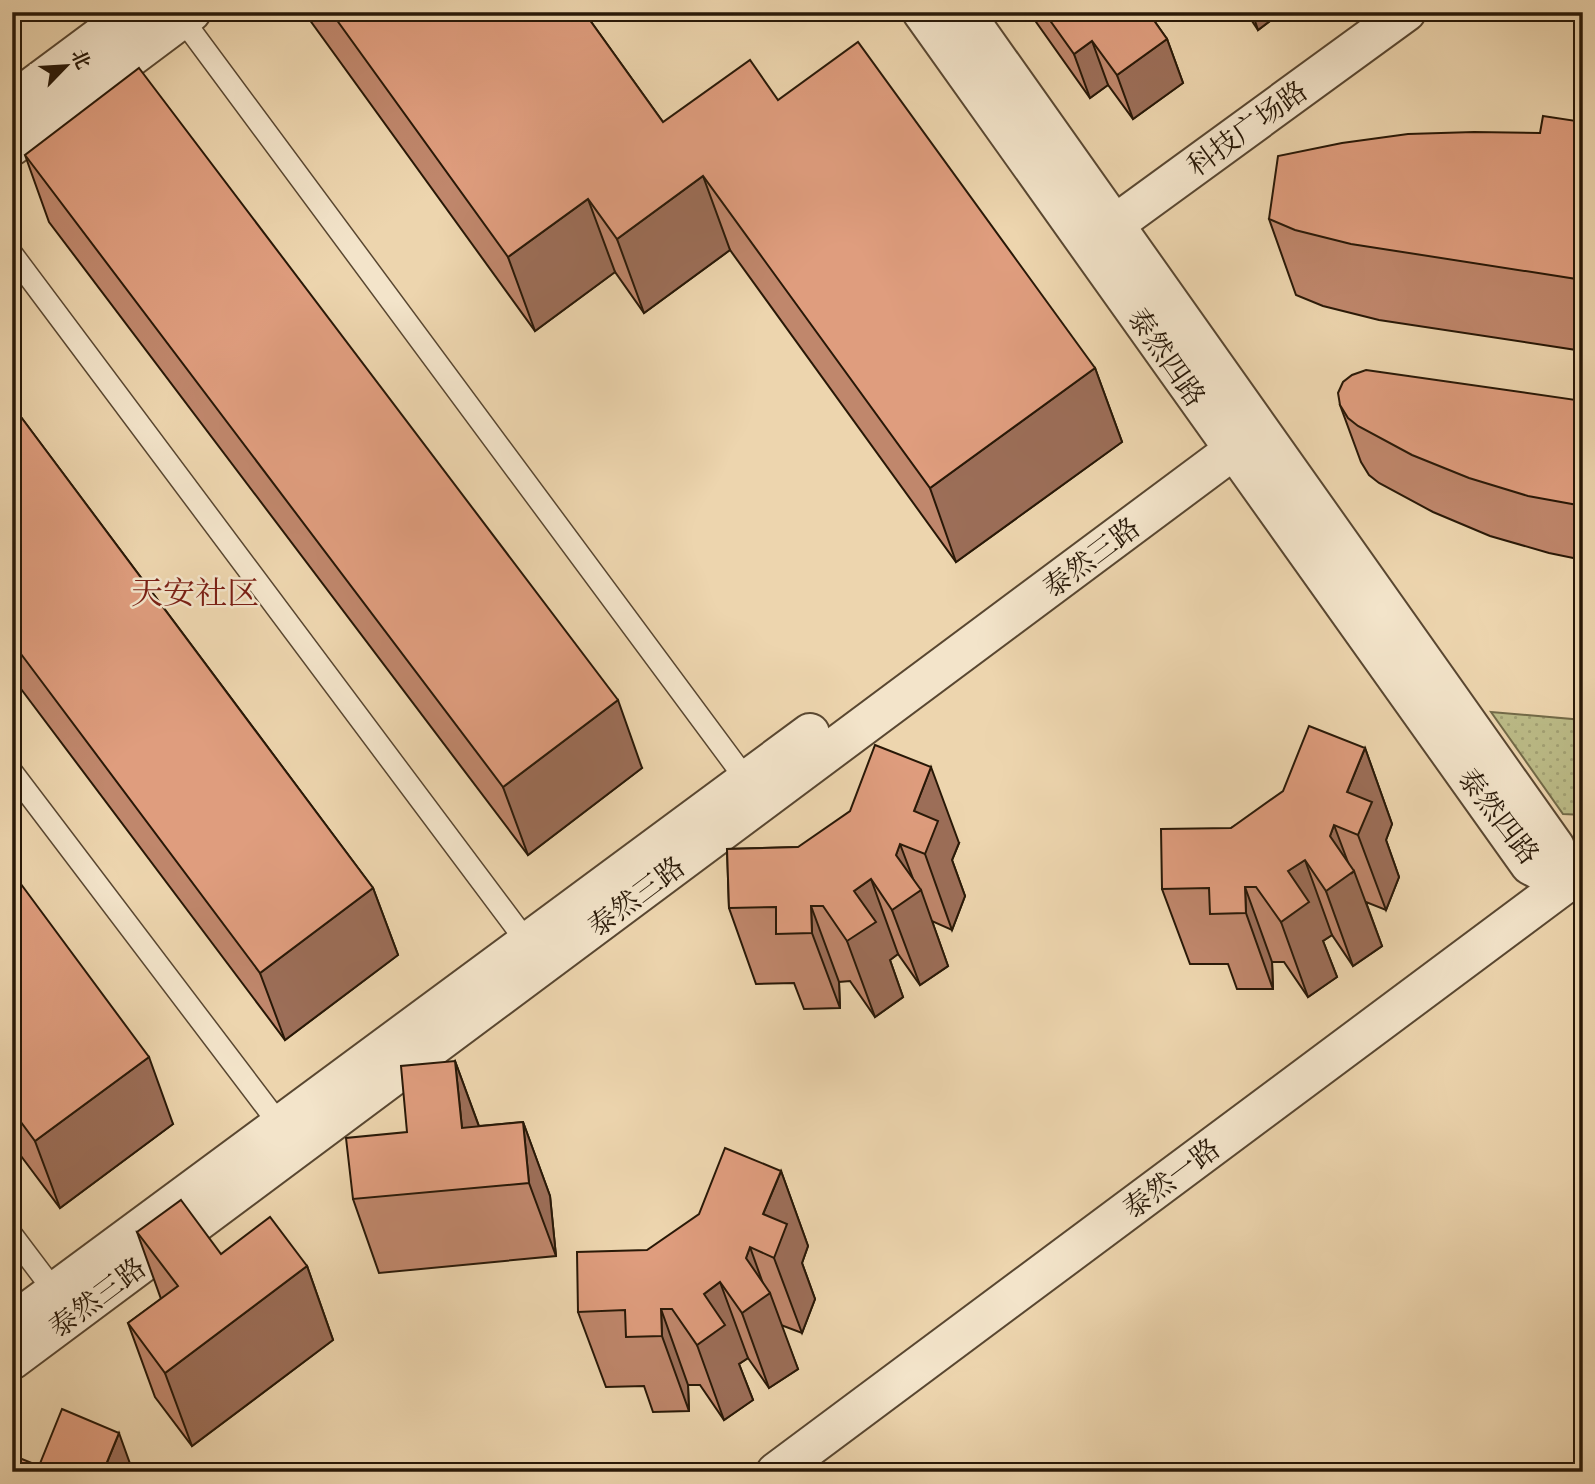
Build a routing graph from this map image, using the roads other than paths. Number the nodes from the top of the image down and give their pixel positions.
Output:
1 (134, 12) edge
2 (922, 12) edge
3 (964, 12) edge
4 (1363, 12) edge
5 (1406, 12) edge
6 (183, 15) edge
7 (12, 102) edge
8 (12, 146) edge
9 (1094, 224) junction
10 (12, 254) edge
11 (1239, 430) junction
12 (12, 772) edge
13 (755, 790) junction
14 (1577, 878) edge
15 (527, 942) junction
16 (280, 1125) junction
17 (12, 1235) edge
18 (55, 1292) junction
19 (12, 1323) edge
20 (12, 1360) edge
21 (776, 1472) edge

1 - 7 street
2 - 9 street, 泰然四路
3 - 9 street, 泰然四路
4 - 9 street, 科技广场路
5 - 9 street, 科技广场路
6 - 8 street
6 - 13 lane
9 - 11 street, 泰然四路
10 - 15 lane
11 - 13 street, 泰然三路
11 - 14 street, 泰然四路
12 - 16 lane
13 - 15 street, 泰然三路
13 - 20 street, 泰然三路
14 - 21 street, 泰然一路
15 - 16 street, 泰然三路
16 - 18 street, 泰然三路
17 - 18 lane
18 - 19 street, 泰然三路

